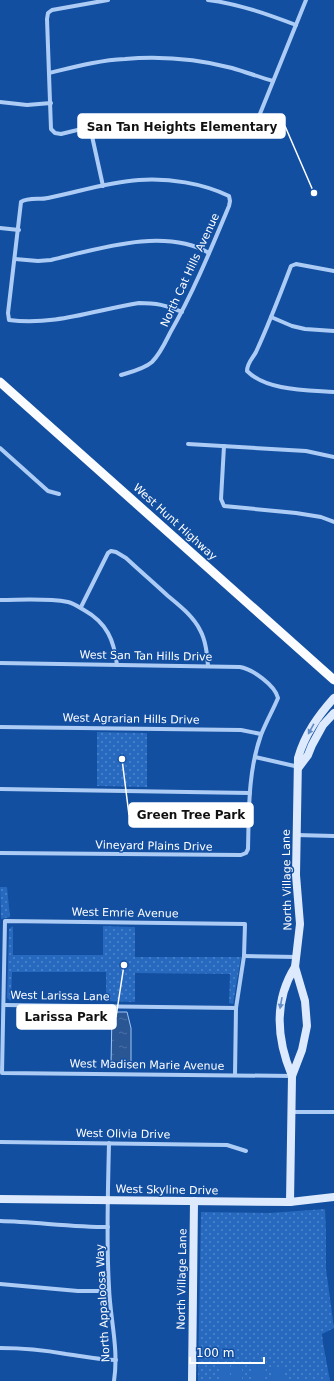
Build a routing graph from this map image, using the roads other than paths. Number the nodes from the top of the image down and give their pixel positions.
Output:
1 (108, 0) edge
2 (208, 0) edge
3 (306, 0) edge
4 (296, 25) junction
5 (49, 73) junction
6 (273, 81) junction
7 (0, 102) edge
8 (51, 103) junction
9 (90, 127) junction
10 (103, 186) junction
11 (0, 228) edge
12 (19, 230) junction
13 (209, 253) junction
14 (15, 259) junction
15 (334, 271) edge
16 (182, 312) junction
17 (271, 317) junction
18 (334, 331) edge
19 (121, 375) dead end
20 (0, 382) edge
21 (334, 392) edge
22 (188, 444) dead end
23 (224, 446) junction
24 (1, 451) edge
25 (334, 457) edge
26 (59, 494) dead end
27 (334, 522) edge
28 (0, 600) edge
29 (81, 608) junction
30 (0, 663) edge
31 (117, 665) junction
32 (208, 666) junction
33 (334, 680) edge
34 (278, 698) joint
35 (334, 698) edge
36 (334, 713) edge
37 (0, 727) edge
38 (261, 734) junction
39 (255, 757) junction
40 (299, 767) junction
41 (0, 789) edge
42 (250, 793) junction
43 (296, 835) junction
44 (334, 836) edge
45 (0, 853) edge
46 (244, 956) junction
47 (296, 957) junction
48 (295, 967) junction
49 (4, 1005) junction
50 (236, 1008) junction
51 (235, 1075) junction
52 (292, 1076) junction
53 (291, 1112) junction
54 (334, 1112) edge
55 (0, 1142) edge
56 (109, 1143) junction
57 (246, 1151) dead end
58 (334, 1197) edge
59 (0, 1198) edge
60 (108, 1200) junction
61 (194, 1201) junction
62 (290, 1202) junction
63 (0, 1221) edge
64 (108, 1227) junction
65 (0, 1284) edge
66 (109, 1291) junction
67 (0, 1348) edge
68 (116, 1360) junction
69 (114, 1381) edge
70 (192, 1381) edge

1 - 5 street
2 - 4 street
3 - 4 street
4 - 6 street
5 - 6 street
5 - 8 street
6 - 9 street
7 - 8 street
8 - 9 street
9 - 10 street
10 - 12 street
10 - 13 street, North Cat Hills Avenue
11 - 12 street
12 - 14 street
13 - 14 street
13 - 16 street, North Cat Hills Avenue
14 - 16 street
15 - 17 street
16 - 19 street, North Cat Hills Avenue
17 - 18 street
17 - 21 street
20 - 33 main road, West Hunt Highway
22 - 23 street
23 - 25 street
23 - 27 street
24 - 26 street
28 - 29 street
29 - 31 street
29 - 32 street
30 - 31 street, West San Tan Hills Drive
31 - 32 street, West San Tan Hills Drive
32 - 34 street, West San Tan Hills Drive
34 - 38 street, Vineyard Plains Drive
35 -> 40 street, North Village Lane
36 - 40 street, North Village Lane
37 - 38 street, West Agrarian Hills Drive
38 - 39 street, Vineyard Plains Drive
39 - 40 street
39 - 42 street, Vineyard Plains Drive
40 - 43 street, North Village Lane
41 - 42 street
42 - 45 street, Vineyard Plains Drive
43 - 44 street
43 - 47 street, North Village Lane
46 - 47 street
46 - 49 street, West Emrie Avenue
46 - 50 street
47 - 48 street, North Village Lane
48 - 52 street, North Village Lane
48 -> 52 street, North Village Lane
49 - 50 street, West Larissa Lane
49 - 51 street, West Madisen Marie Avenue
50 - 51 street
51 - 52 street, West Madisen Marie Avenue
52 - 53 street, North Village Lane
53 - 54 street
53 - 62 street, North Village Lane
55 - 56 street, West Olivia Drive
56 - 57 street, West Olivia Drive
56 - 60 street, North Appaloosa Way
58 - 62 street, West Skyline Drive
59 - 60 street, West Skyline Drive
60 - 61 street, West Skyline Drive
60 - 64 street, North Appaloosa Way
61 - 62 street, West Skyline Drive
61 - 70 street, North Village Lane
63 - 64 street
64 - 66 street, North Appaloosa Way
65 - 66 street
66 - 68 street, North Appaloosa Way
67 - 68 street
68 - 69 street, North Appaloosa Way

